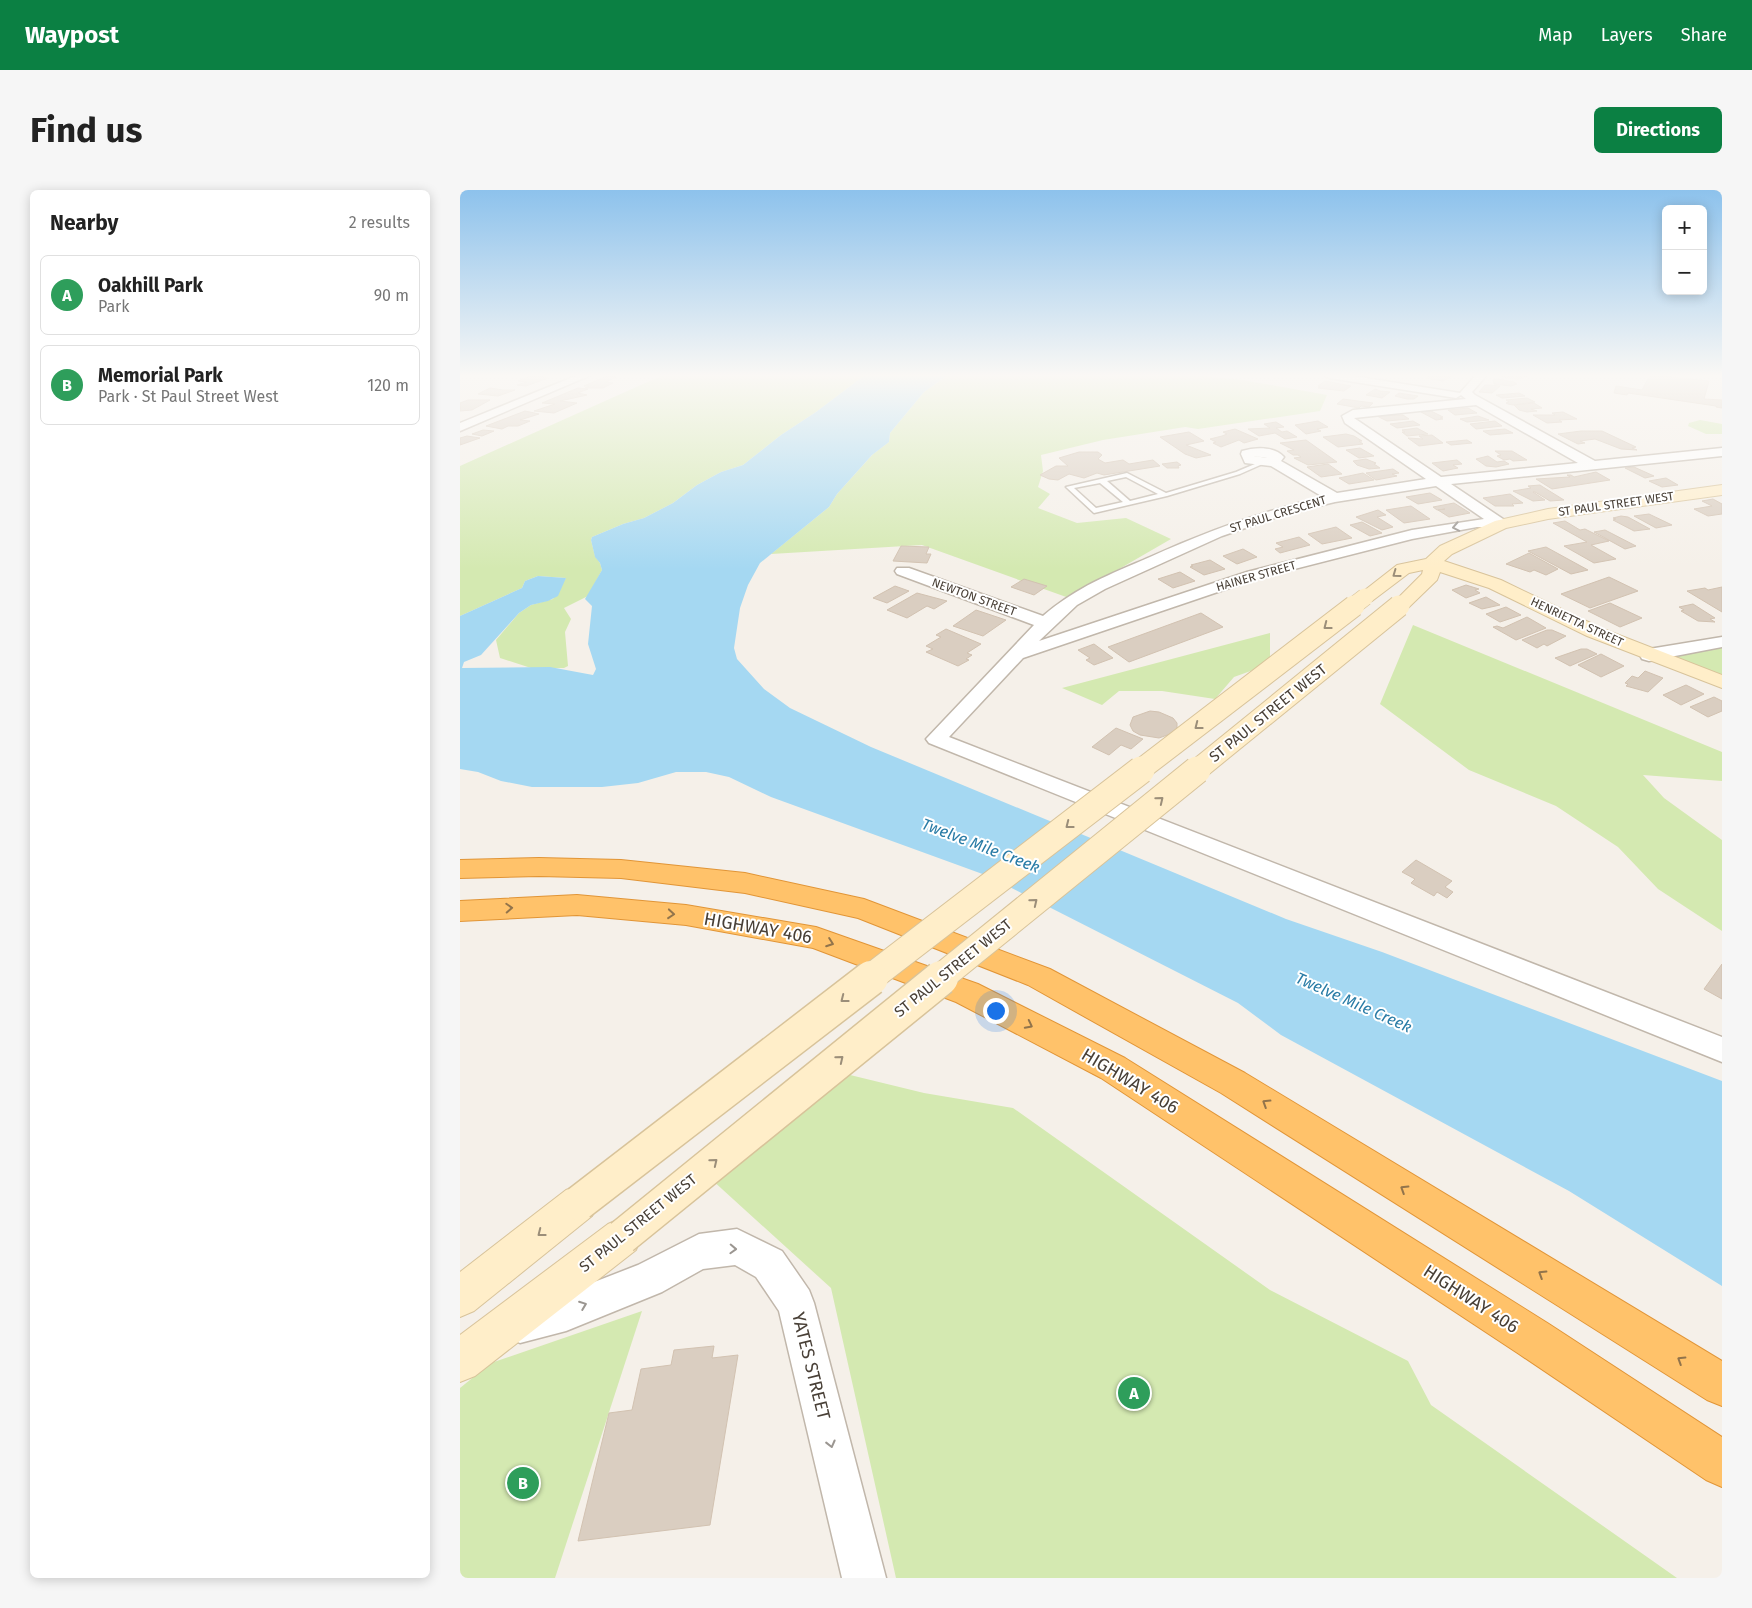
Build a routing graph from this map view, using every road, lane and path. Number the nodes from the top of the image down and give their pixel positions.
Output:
1 (1378, 440) edge
2 (1547, 440) edge
3 (1722, 452) edge
4 (1695, 454) junction
5 (1269, 462) joint
6 (1592, 465) junction
7 (1722, 467) edge
8 (1101, 480) junction
9 (1440, 481) junction
10 (1722, 490) edge
11 (1165, 495) junction
12 (1335, 498) junction
13 (1128, 503) junction
14 (1501, 524) junction
15 (1432, 563) junction
16 (903, 571) dead end
17 (1046, 622) junction
18 (1722, 642) edge
19 (1017, 655) junction
20 (1649, 655) junction
21 (1722, 682) edge
22 (460, 869) edge
23 (460, 911) edge
24 (1722, 1050) edge
25 (460, 1297) edge
26 (503, 1329) junction
27 (460, 1361) edge
28 (1722, 1386) edge
29 (1722, 1464) edge
30 (864, 1578) edge

1 - 9 street
2 - 6 street
3 - 4 street, ST PAUL CRESCENT
4 - 6 street, ST PAUL CRESCENT
4 - 7 street
5 - 11 lane
5 - 12 street
6 - 9 street, ST PAUL CRESCENT
8 - 11 lane
8 - 13 lane
8 - 13 lane
9 - 12 street, ST PAUL CRESCENT
9 - 14 street
10 - 14 main road, ST PAUL STREET WEST
11 - 13 lane
12 - 17 street, ST PAUL CRESCENT
14 - 15 main road, ST PAUL STREET WEST
14 -> 19 street, HAINER STREET
15 - 20 main road, HENRIETTA STREET
15 -> 25 main road, ST PAUL STREET WEST, bridge
26 -> 15 main road, ST PAUL STREET WEST, bridge
16 - 17 street, NEWTON STREET
17 - 19 street, ST PAUL CRESCENT
18 - 20 street
19 - 24 street, ST PAUL CRESCENT
20 - 21 main road, HENRIETTA STREET
28 -> 22 highway
23 -> 29 highway, HIGHWAY 406
26 - 27 main road, ST PAUL STREET WEST
26 -> 30 street, YATES STREET

